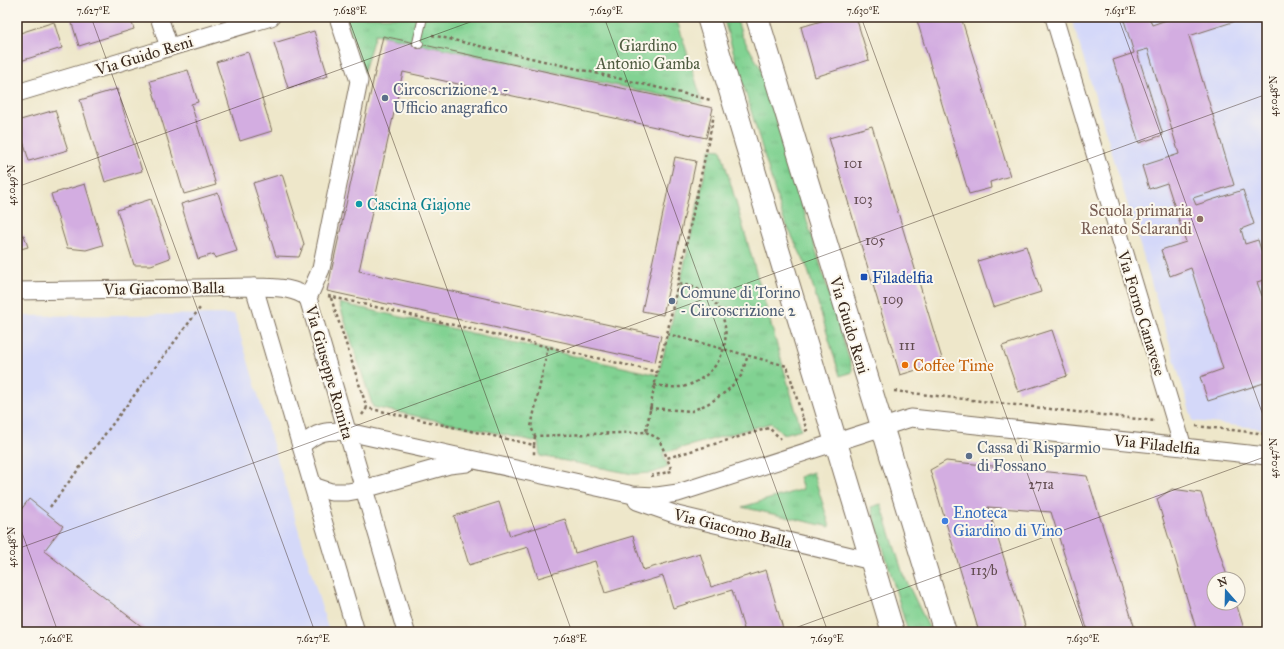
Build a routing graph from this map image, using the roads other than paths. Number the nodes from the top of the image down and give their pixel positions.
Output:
1 (159, 17) edge
2 (271, 17) edge
3 (338, 17) edge
4 (422, 17) edge
5 (708, 17) edge
6 (757, 17) edge
7 (1054, 17) edge
8 (419, 44) dead end
9 (168, 47) junction
10 (17, 93) edge
11 (254, 287) junction
12 (17, 291) edge
13 (308, 298) junction
14 (882, 427) junction
15 (348, 432) junction
16 (836, 444) junction
17 (301, 446) junction
18 (1183, 447) junction
19 (1267, 456) edge
20 (479, 462) junction
21 (313, 486) junction
22 (597, 488) junction
23 (364, 489) junction
24 (872, 561) junction
25 (356, 632) edge
26 (406, 632) edge
27 (893, 632) edge
28 (945, 632) edge

1 - 9 street
2 - 9 street, Via Guido Reni
3 - 13 street, Via Giuseppe Romita
4 - 8 lane
5 - 16 main road
6 - 14 main road, Via Guido Reni
7 - 18 street, Via Forno Canavese
9 - 10 street, Via Guido Reni
11 - 12 street, Via Giacomo Balla
11 - 13 street, Via Giacomo Balla
11 - 17 street
13 - 15 street, Via Giuseppe Romita
14 - 16 street, Via Filadelfia
14 - 18 street, Via Filadelfia
14 - 28 main road, Via Guido Reni
15 - 17 street, Via Giacomo Balla
15 - 20 street, Via Giacomo Balla
15 - 23 street, Via Giuseppe Romita
16 - 22 street, Via Giacomo Balla
16 - 24 main road
17 - 21 street
18 - 19 street, Via Filadelfia
20 - 22 street, Via Giacomo Balla
20 - 23 street, Via Giacomo Balla
21 - 23 street, Via Giacomo Balla
21 - 25 street
22 - 24 street, Via Giacomo Balla
23 - 26 street, Via Giuseppe Romita
24 - 27 main road

